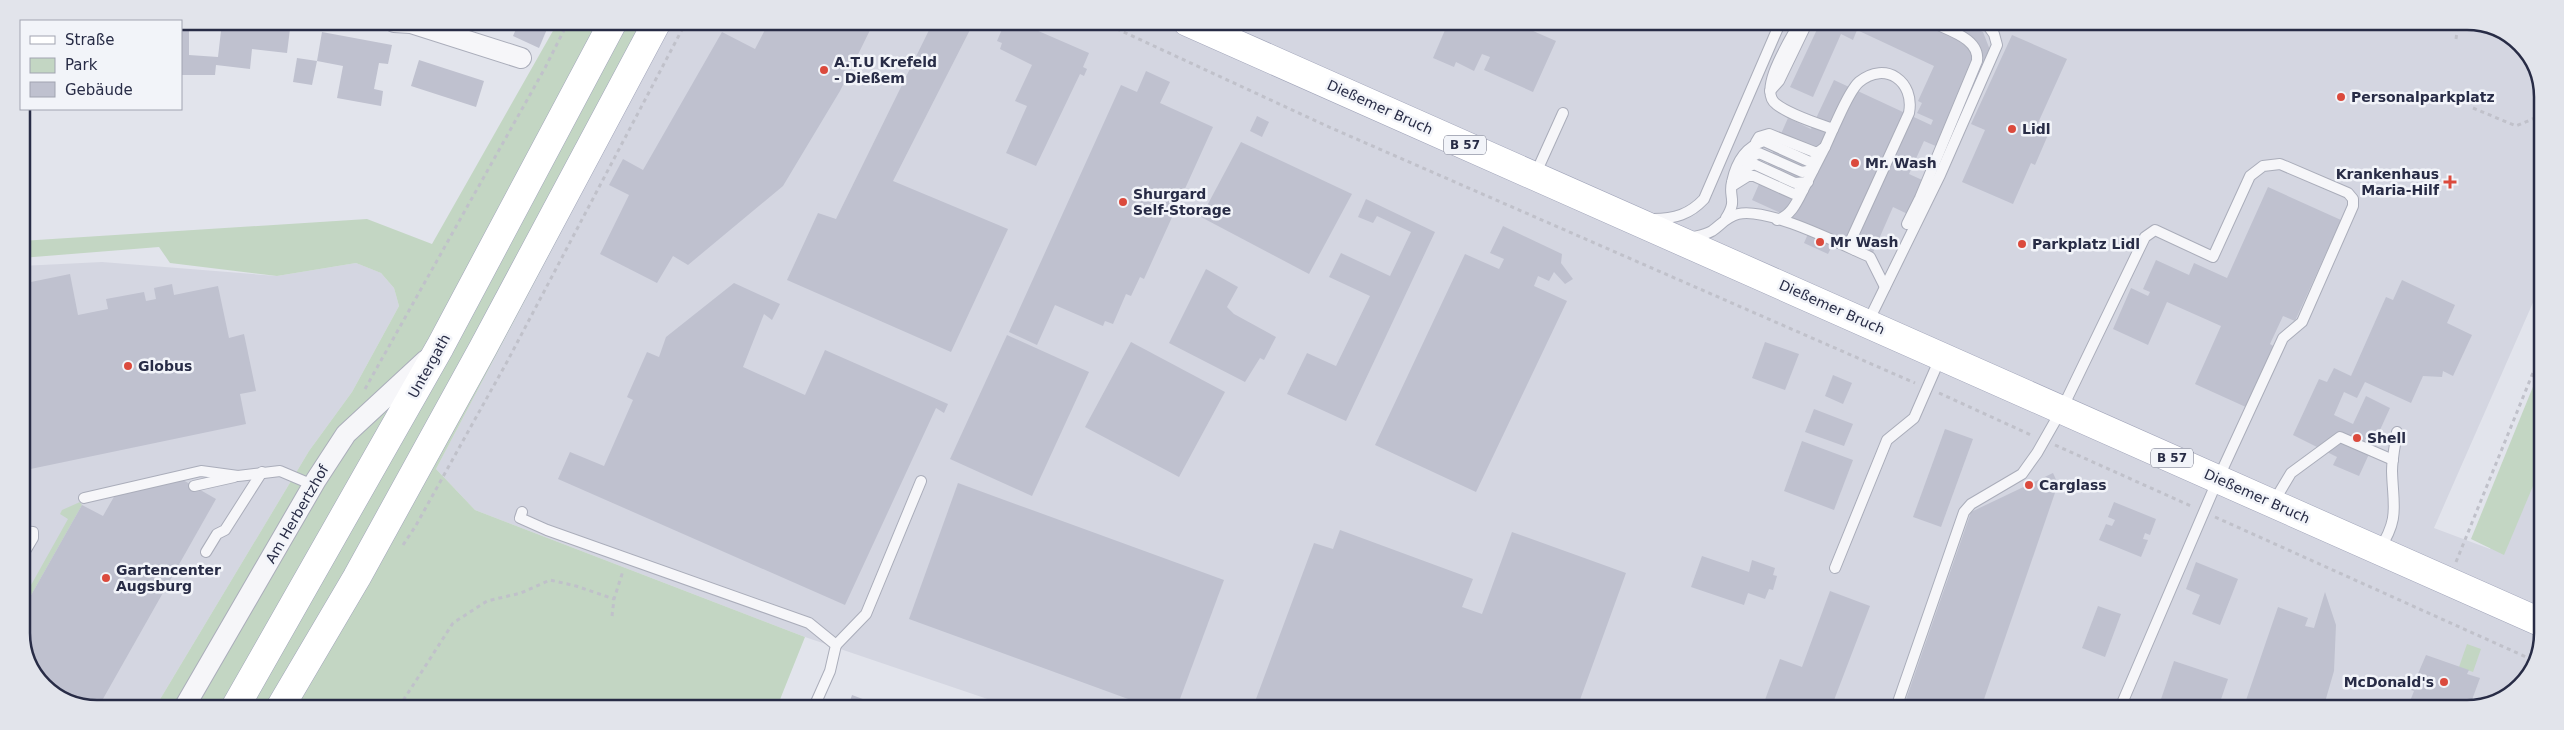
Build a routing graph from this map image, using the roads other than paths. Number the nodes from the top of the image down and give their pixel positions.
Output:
1 (433, 30) edge
2 (609, 30) edge
3 (654, 30) edge
4 (1209, 30) edge
5 (1777, 30) edge
6 (1796, 30) edge
7 (1804, 30) edge
8 (1948, 30) edge
9 (1991, 30) edge
10 (521, 58) dead end
11 (1769, 91) junction
12 (1563, 113) dead end
13 (1833, 130) junction
14 (1754, 145) junction
15 (1825, 147) junction
16 (1818, 159) junction
17 (1740, 162) junction
18 (1813, 170) junction
19 (1735, 173) junction
20 (1535, 176) junction
21 (1732, 186) junction
22 (1806, 186) junction
23 (1634, 220) junction
24 (1725, 220) junction
25 (1777, 220) junction
26 (1907, 224) dead end
27 (1680, 240) junction
28 (1855, 250) junction
29 (1874, 266) junction
30 (1885, 287) junction
31 (1868, 323) junction
32 (440, 347) junction
33 (1942, 356) junction
34 (2062, 410) junction
35 (2397, 432) dead end
36 (2394, 460) junction
37 (262, 472) junction
38 (238, 476) junction
39 (2218, 479) junction
40 (922, 481) dead end
41 (313, 485) junction
42 (194, 486) dead end
43 (84, 498) dead end
44 (2273, 503) junction
45 (522, 512) dead end
46 (30, 532) edge
47 (30, 543) edge
48 (2379, 550) junction
49 (206, 552) dead end
50 (1835, 568) dead end
51 (2534, 619) edge
52 (836, 645) junction
53 (188, 700) edge
54 (239, 700) edge
55 (285, 700) edge
56 (817, 700) edge
57 (1899, 700) edge
58 (2123, 700) edge

1 - 10 street
2 - 32 main road, Untergath
3 - 55 main road
4 - 20 main road, Dießemer Bruch / B 57
5 - 23 lane
6 - 11 lane
7 - 11 lane
8 - 26 lane
9 - 30 lane
11 - 13 lane
12 - 20 lane
13 - 15 lane
13 - 28 lane
14 - 15 lane
14 - 16 lane
14 - 17 lane
15 - 16 lane
16 - 18 lane
17 - 18 lane
17 - 19 lane
18 - 22 lane
19 - 21 lane
19 - 22 lane
20 - 23 main road, Dießemer Bruch / B 57
21 - 22 lane
21 - 24 lane
22 - 25 lane
23 - 27 main road, Dießemer Bruch / B 57
24 - 25 lane
24 - 27 lane
25 - 28 lane
25 - 29 lane
27 - 31 main road, Dießemer Bruch / B 57
28 - 29 lane
29 - 30 lane
30 - 31 lane
31 - 33 main road, Dießemer Bruch / B 57
32 - 41 street, Am Herbertzhof
32 - 54 main road, Untergath
33 - 34 main road, Dießemer Bruch / B 57
33 - 50 lane
34 - 39 main road, Dießemer Bruch / B 57
34 - 39 lane
34 - 57 lane
35 - 36 lane
36 - 44 lane
36 - 48 lane
37 - 38 lane
37 - 41 lane
37 - 49 lane
38 - 42 lane
38 - 43 lane
39 - 44 main road, Dießemer Bruch / B 57
39 - 58 lane
40 - 52 lane
41 - 53 street, Am Herbertzhof
44 - 48 main road, Dießemer Bruch / B 57
45 - 52 lane
46 - 47 lane
48 - 51 main road, Dießemer Bruch / B 57
52 - 56 lane

